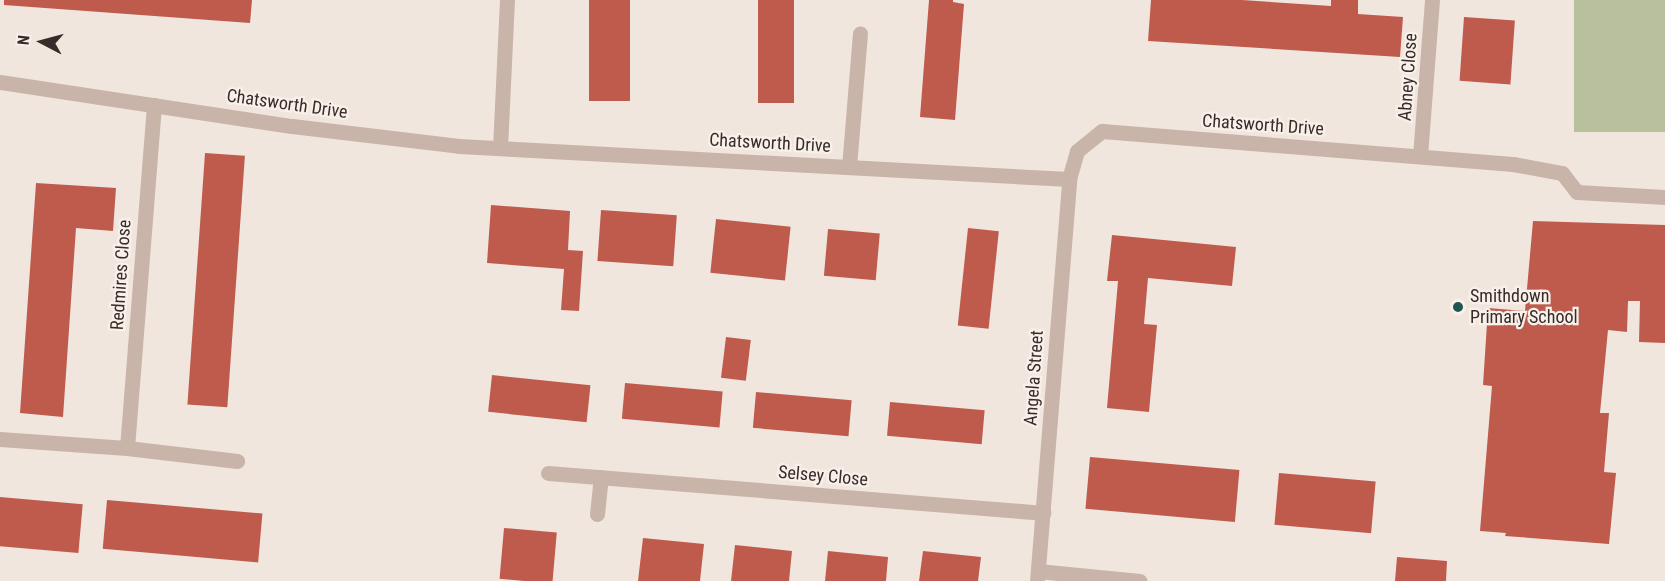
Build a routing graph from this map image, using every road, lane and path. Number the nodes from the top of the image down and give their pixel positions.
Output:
1 (507, 0) edge
2 (1432, 0) edge
3 (860, 33) dead end
4 (0, 82) edge
5 (154, 105) junction
6 (500, 148) junction
7 (1420, 156) junction
8 (849, 167) junction
9 (1069, 179) junction
10 (1665, 197) edge
11 (0, 439) edge
12 (127, 448) junction
13 (237, 461) dead end
14 (548, 473) dead end
15 (600, 477) junction
16 (1043, 513) junction
17 (597, 514) dead end
18 (1037, 576) edge
19 (1140, 581) edge

1 - 6 street
2 - 7 street, Abney Close
3 - 8 street
4 - 5 street, Chatsworth Drive
5 - 6 street, Chatsworth Drive
5 - 12 street, Redmires Close
6 - 8 street, Chatsworth Drive
7 - 9 street, Chatsworth Drive
7 - 10 street, Chatsworth Drive
8 - 9 street, Chatsworth Drive
9 - 16 street, Angela Street
11 - 12 street
12 - 13 street
14 - 15 street, Selsey Close
15 - 16 street, Selsey Close
15 - 17 street
16 - 18 street, Angela Street
18 - 19 street

